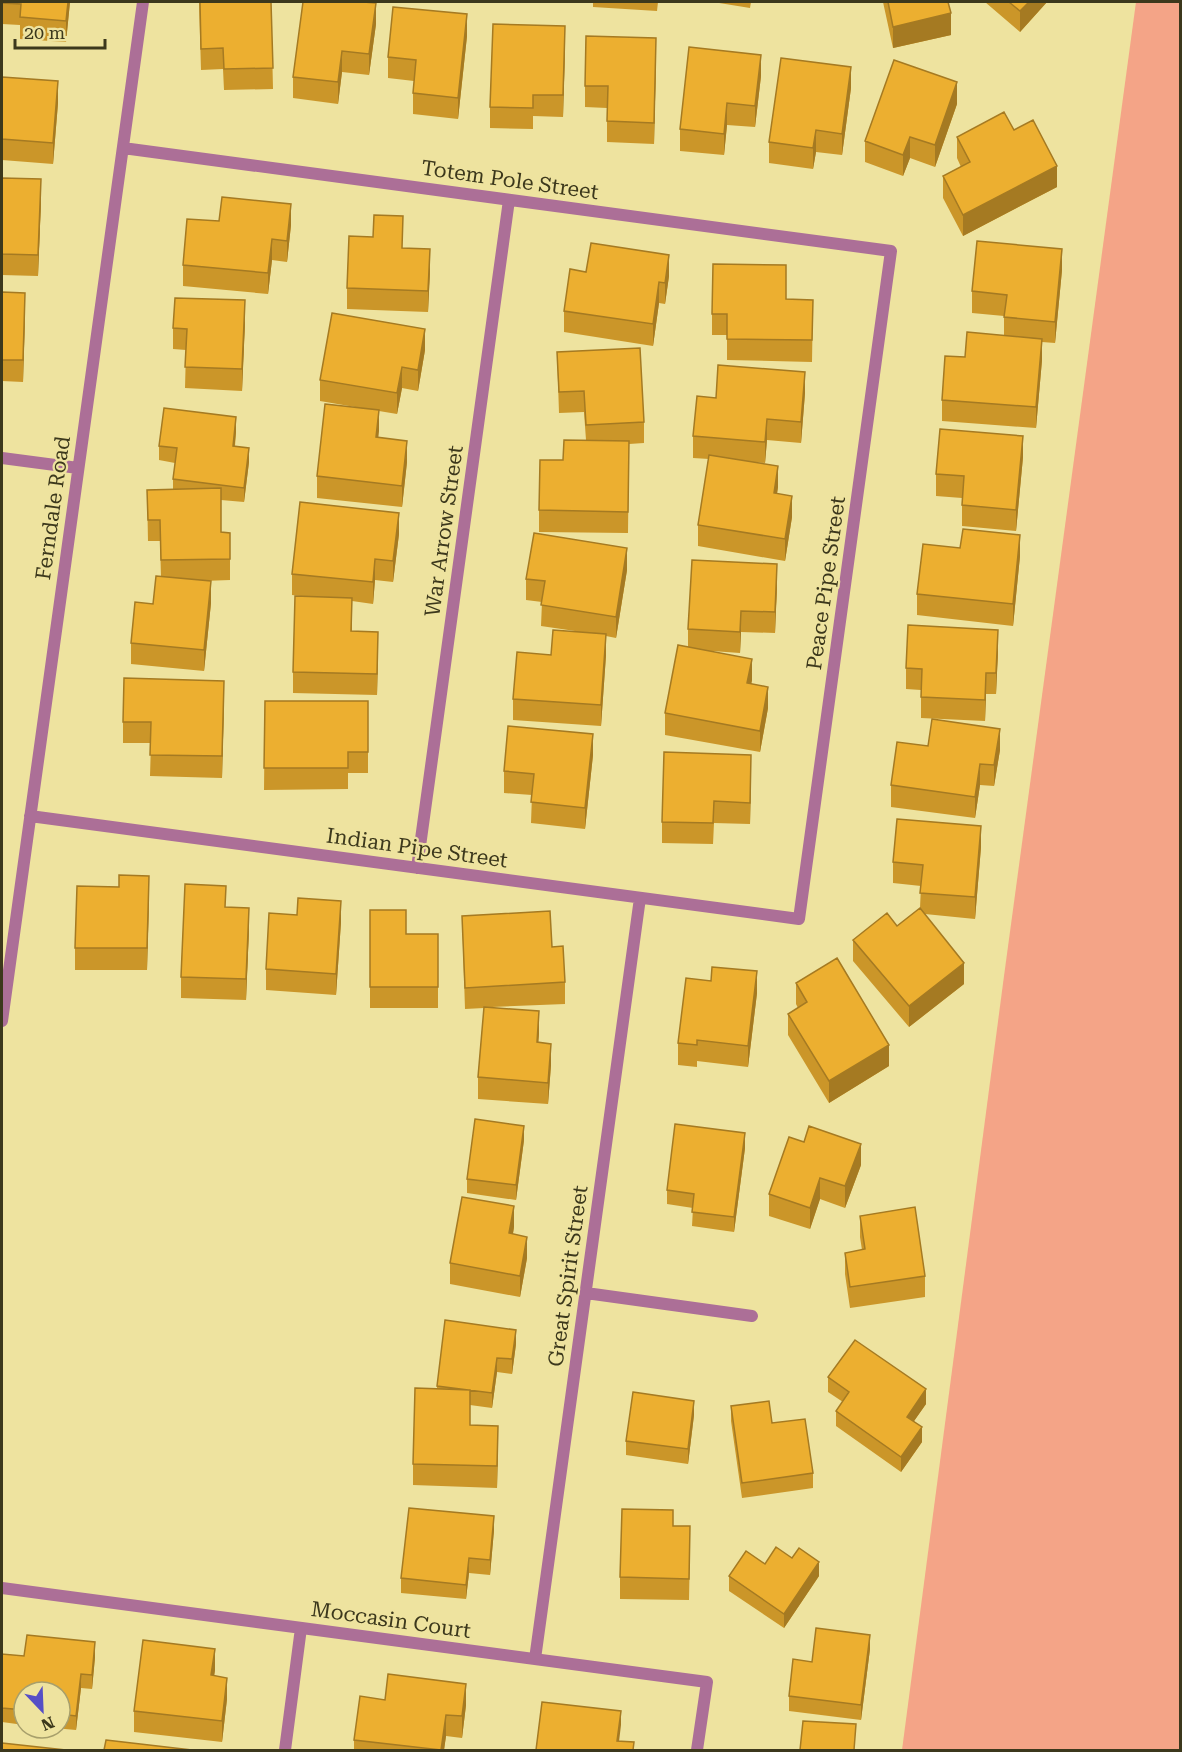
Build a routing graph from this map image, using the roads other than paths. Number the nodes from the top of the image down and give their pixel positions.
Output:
1 (143, 2) edge
2 (123, 148) junction
3 (509, 200) junction
4 (891, 251) joint
5 (2, 458) edge
6 (78, 468) junction
7 (30, 816) junction
8 (417, 868) junction
9 (640, 898) junction
10 (799, 920) joint
11 (2, 1021) edge
12 (586, 1293) junction
13 (752, 1316) dead end
14 (2, 1588) edge
15 (301, 1628) junction
16 (535, 1659) junction
17 (285, 1750) edge
18 (697, 1750) edge

1 - 2 street, Ferndale Road
2 - 3 street, Totem Pole Street
2 - 6 street, Ferndale Road
3 - 4 street, Totem Pole Street
3 - 8 street, War Arrow Street
4 - 10 street, Peace Pipe Street
5 - 6 street
6 - 7 street, Ferndale Road
7 - 8 street, Indian Pipe Street
7 - 11 street, Ferndale Road
8 - 9 street, Indian Pipe Street
9 - 10 street, Indian Pipe Street
9 - 12 street, Great Spirit Street
12 - 13 street
12 - 16 street, Great Spirit Street
14 - 15 street, Moccasin Court
15 - 16 street, Moccasin Court
15 - 17 street
16 - 18 street, Moccasin Court

